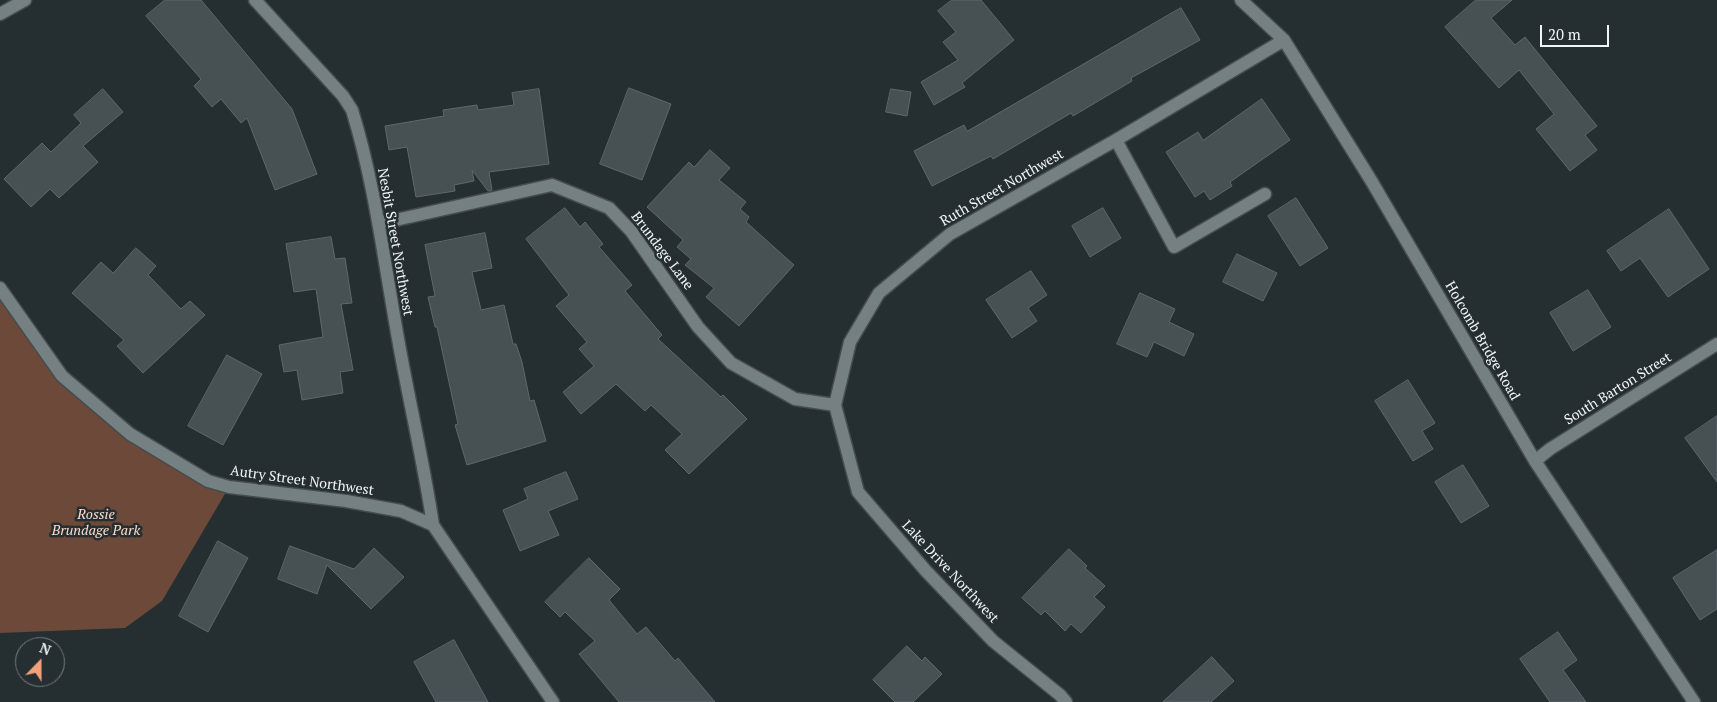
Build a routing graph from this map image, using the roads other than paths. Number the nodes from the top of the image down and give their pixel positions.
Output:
1 (25, 0) edge
2 (255, 0) edge
3 (1241, 0) edge
4 (0, 14) edge
5 (1284, 40) junction
6 (1116, 140) junction
7 (1265, 194) dead end
8 (378, 222) junction
9 (0, 288) edge
10 (1717, 344) edge
11 (835, 405) junction
12 (844, 441) joint
13 (1535, 461) junction
14 (433, 525) junction
15 (553, 702) edge
16 (1066, 702) edge
17 (1694, 702) edge

1 - 4 street
2 - 8 street, Nesbit Street Northwest
3 - 5 street, Holcomb Bridge Road
5 - 6 street, Ruth Street Northwest
5 - 13 street, Holcomb Bridge Road
6 - 7 street
6 - 11 street, Ruth Street Northwest
8 - 11 street, Brundage Lane
8 - 14 street, Nesbit Street Northwest
9 - 14 street, Autry Street Northwest
10 - 13 street, South Barton Street
11 - 12 street, Ruth Street Northwest
12 - 16 street, Lake Drive Northwest
13 - 17 street, Holcomb Bridge Road
14 - 15 street

